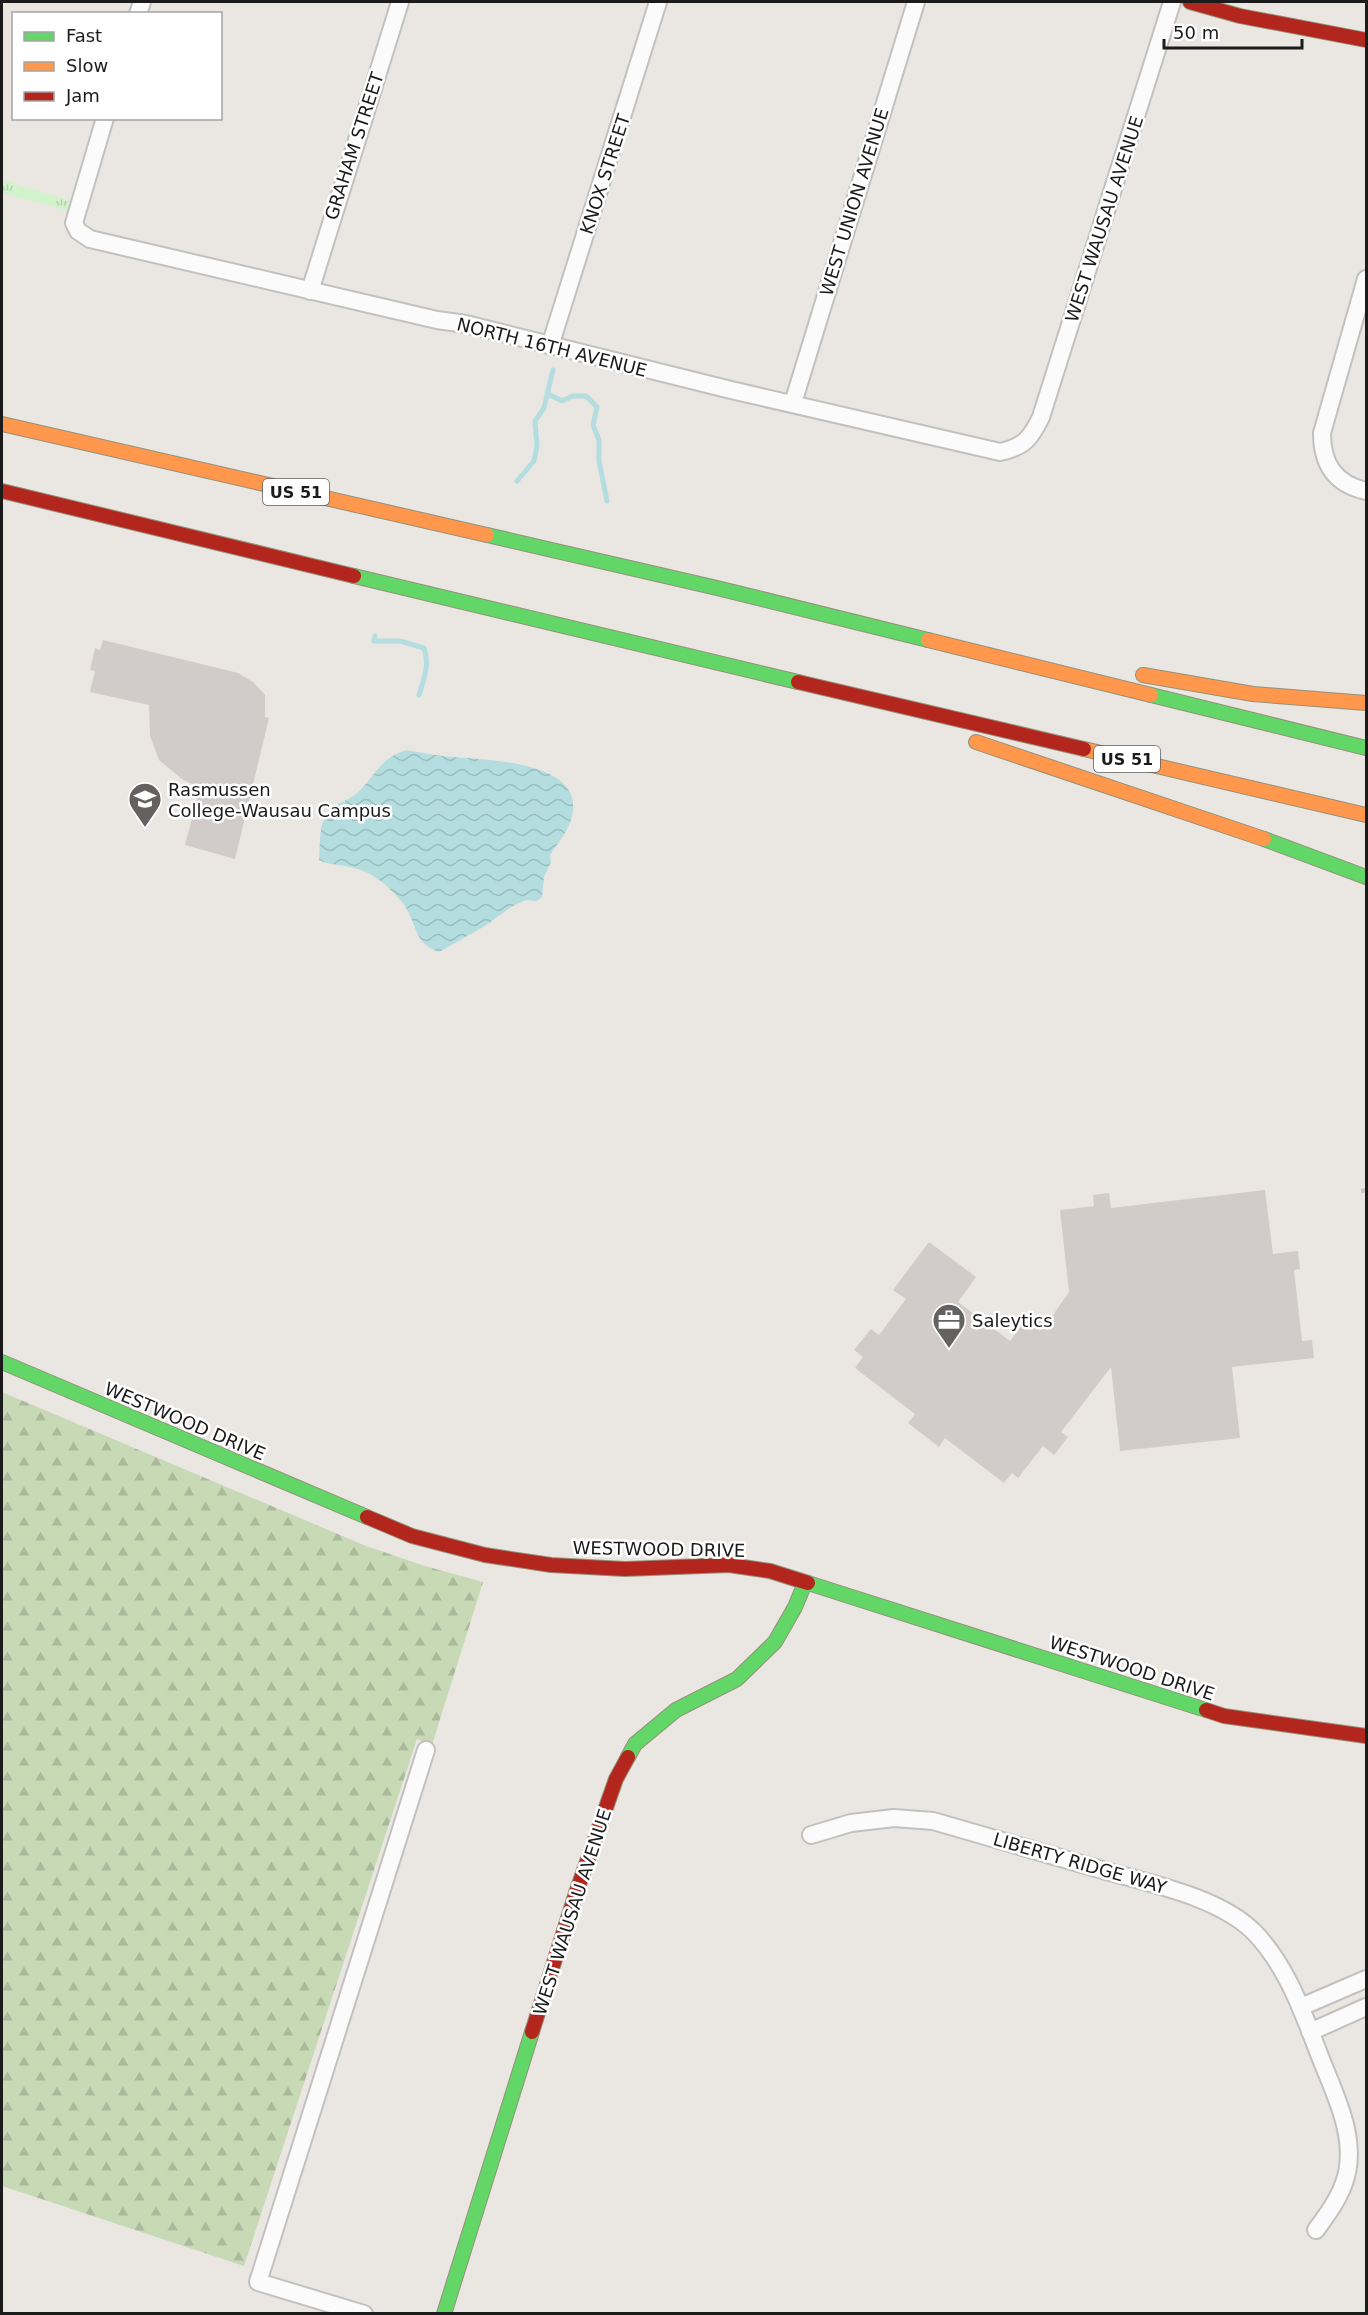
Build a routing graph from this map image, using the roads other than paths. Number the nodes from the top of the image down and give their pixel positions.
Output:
1 (400, 2) edge
2 (658, 2) edge
3 (916, 2) edge
4 (1172, 2) edge
5 (1190, 2) edge
6 (1366, 40) edge
7 (104, 120) edge
8 (1366, 279) edge
9 (310, 291) junction
10 (550, 346) junction
11 (793, 403) junction
12 (2, 423) edge
13 (1032, 435) joint
14 (2, 491) edge
15 (1366, 491) edge
16 (921, 637) junction
17 (1073, 661) dead end
18 (1126, 672) dead end
19 (1366, 703) edge
20 (888, 704) junction
21 (1366, 748) edge
22 (1366, 814) edge
23 (1366, 877) edge
24 (2, 1362) edge
25 (806, 1583) junction
26 (1366, 1736) edge
27 (426, 1750) dead end
28 (811, 1835) dead end
29 (1366, 1979) edge
30 (1301, 2007) junction
31 (1366, 2007) edge
32 (1310, 2032) junction
33 (1316, 2230) dead end
34 (364, 2313) edge
35 (444, 2313) edge

1 - 9 street, GRAHAM STREET
2 - 10 street, KNOX STREET
3 - 11 street, WEST UNION AVENUE
4 - 13 street, WEST WAUSAU AVENUE
5 - 6 main road
7 - 9 street, NORTH 16TH AVENUE
8 - 15 street
9 - 10 street, NORTH 16TH AVENUE
10 - 11 street, NORTH 16TH AVENUE
11 - 13 street, NORTH 16TH AVENUE
12 - 16 main road, US 51
14 - 20 main road, US 51
16 - 17 main road
16 - 21 main road, US 51
18 - 19 main road
20 - 22 main road, US 51
20 - 23 main road
24 - 25 main road, WESTWOOD DRIVE
25 - 26 main road, WESTWOOD DRIVE
25 - 35 main road, WEST WAUSAU AVENUE
27 - 34 street
28 - 30 street, LIBERTY RIDGE WAY
29 - 30 street
30 - 32 street, LIBERTY RIDGE WAY
31 - 32 street
32 - 33 street, LIBERTY RIDGE WAY

